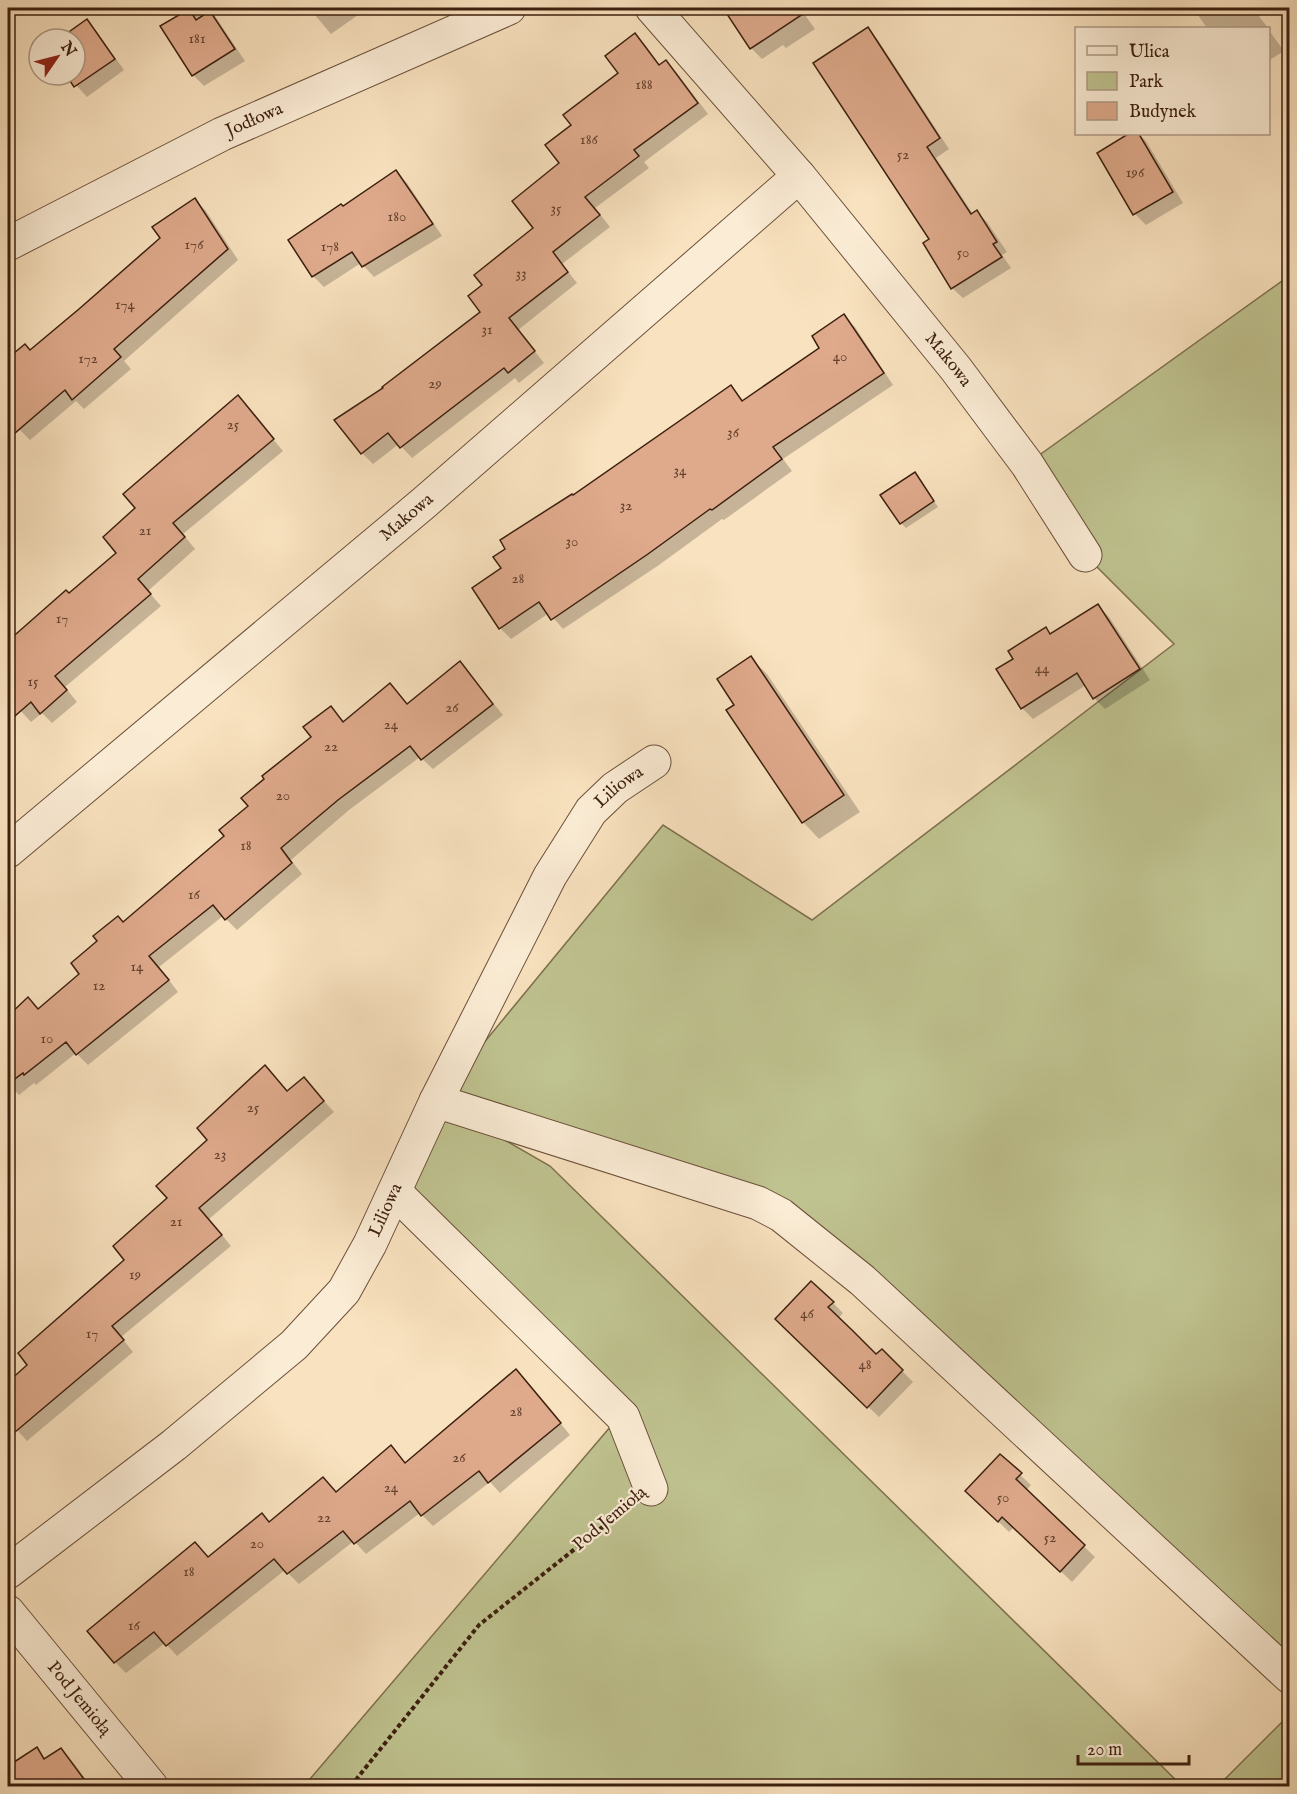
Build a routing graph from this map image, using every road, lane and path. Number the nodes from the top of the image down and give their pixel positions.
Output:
1 (508, 8) edge
2 (652, 8) edge
3 (800, 176) junction
4 (8, 244) edge
5 (1085, 555) dead end
6 (654, 762) dead end
7 (8, 851) edge
8 (436, 1101) junction
9 (395, 1192) junction
10 (651, 1489) joint
11 (8, 1572) edge
12 (8, 1612) edge
13 (1290, 1677) edge
14 (151, 1786) edge
15 (351, 1786) edge

1 - 4 street, Jodłowa
2 - 3 street, Makowa
3 - 5 street, Makowa
3 - 7 street, Makowa
6 - 8 street, Liliowa
8 - 9 street, Liliowa
8 - 13 street
9 - 10 street, Pod Jemiołą
9 - 11 street, Liliowa
10 - 15 path, Pod Jemiołą
12 - 14 street, Pod Jemiołą

